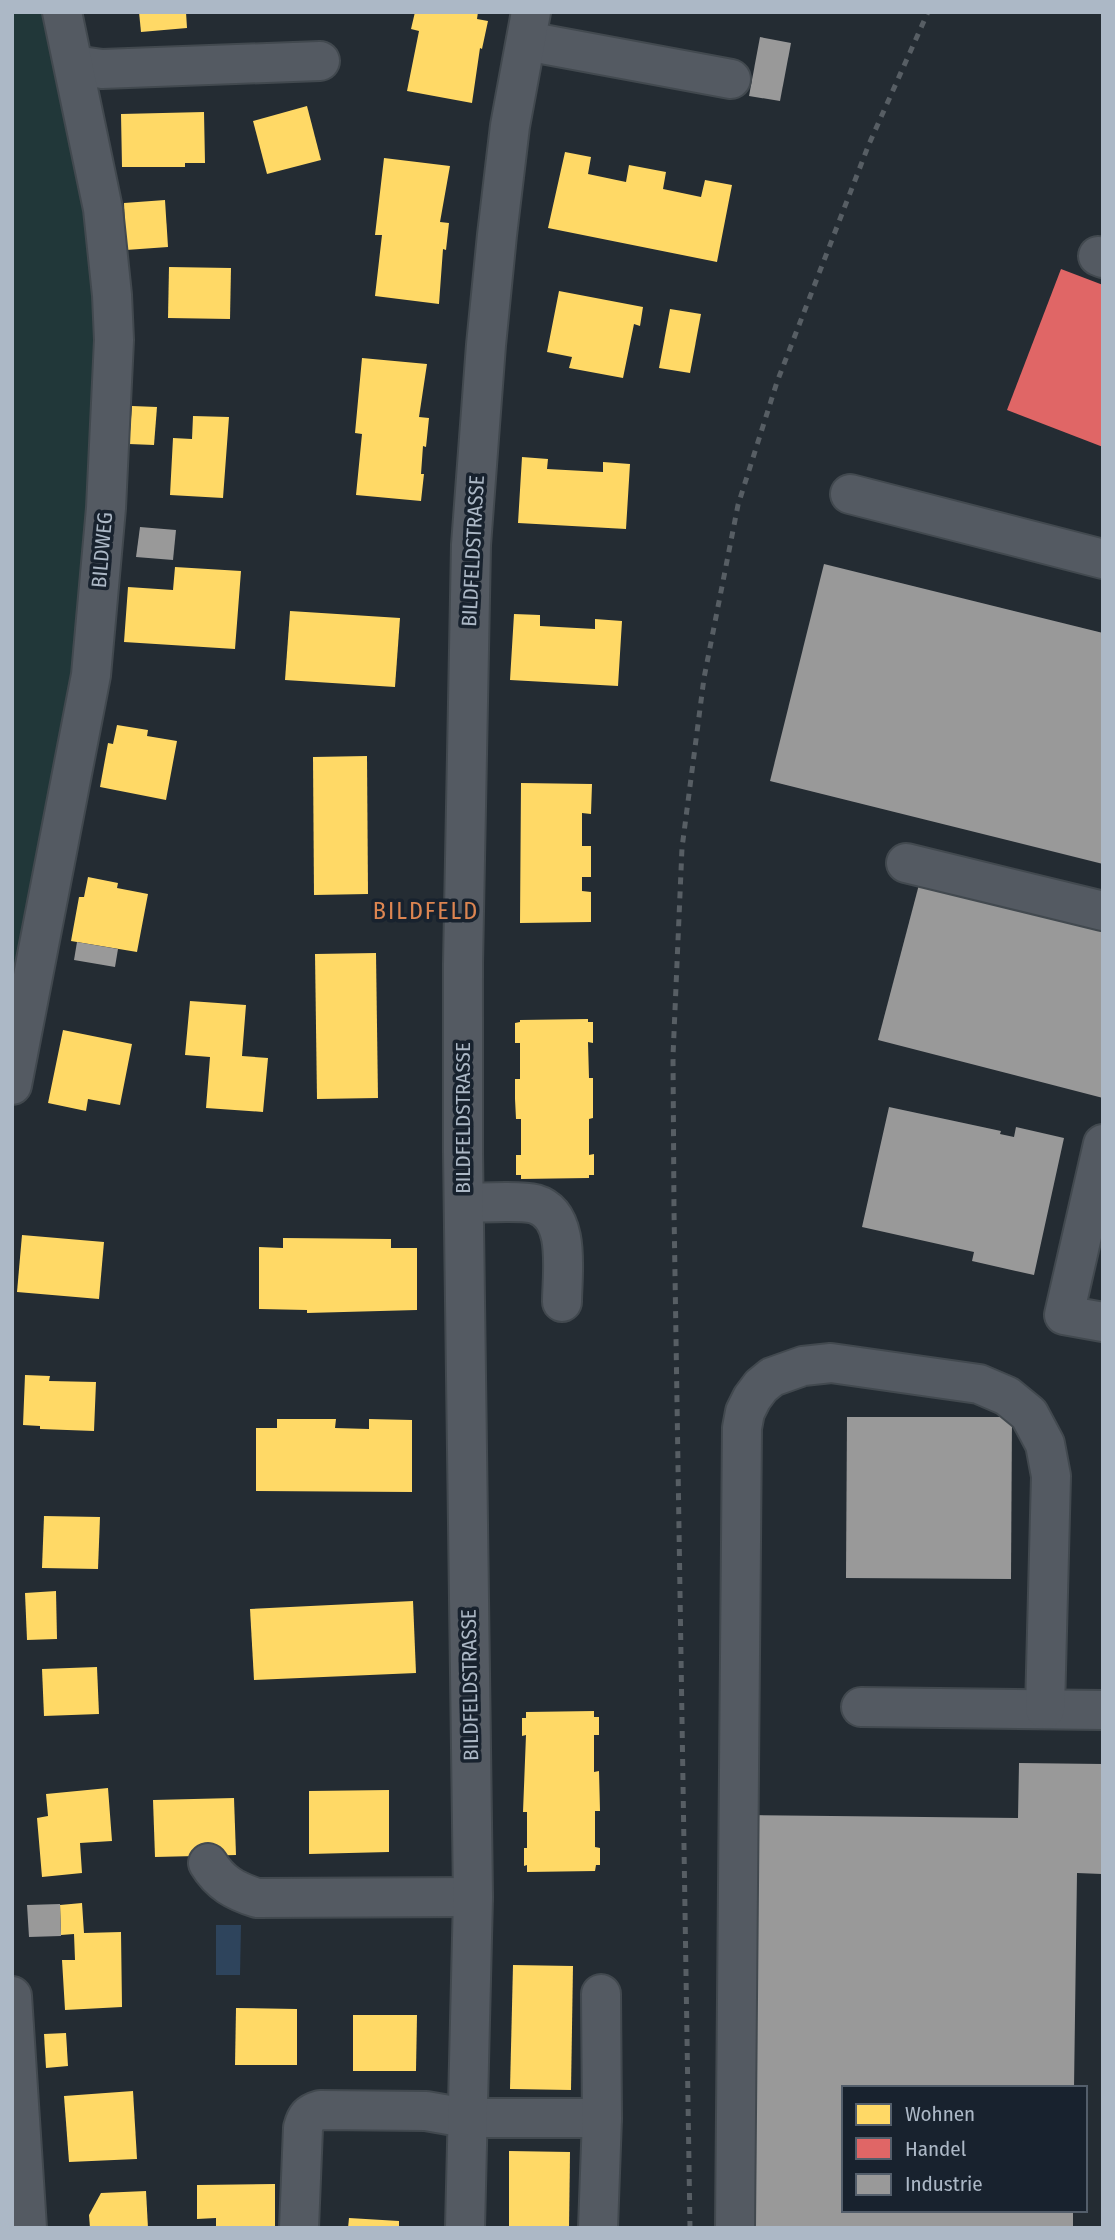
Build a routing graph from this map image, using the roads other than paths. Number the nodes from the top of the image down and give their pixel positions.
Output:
1 (62, 12) edge
2 (528, 27) edge
3 (320, 61) dead end
4 (74, 65) junction
5 (731, 79) dead end
6 (850, 494) dead end
7 (1103, 559) edge
8 (906, 863) dead end
9 (1103, 911) edge
10 (12, 1085) edge
11 (1103, 1144) edge
12 (464, 1203) junction
13 (562, 1302) dead end
14 (1103, 1322) edge
15 (861, 1707) dead end
16 (1045, 1710) junction
17 (1103, 1710) edge
18 (208, 1863) dead end
19 (472, 1897) junction
20 (601, 1994) dead end
21 (12, 1996) edge
22 (15, 2063) edge
23 (466, 2119) junction
24 (602, 2119) junction
25 (27, 2228) edge
26 (299, 2228) edge
27 (465, 2228) edge
28 (598, 2228) edge
29 (735, 2228) edge

1 - 4 street, BILDWEG
2 - 5 street
2 - 12 street, BILDFELDSTRASSE
3 - 4 street
4 - 10 street, BILDWEG
6 - 7 street
8 - 9 street
11 - 14 street
12 - 13 street
12 - 19 street, BILDFELDSTRASSE
15 - 16 street
16 - 17 street
16 - 29 street
18 - 19 street
19 - 23 street, BILDFELDSTRASSE
20 - 24 street
21 - 22 street
22 - 25 street
23 - 24 street
23 - 26 street
23 - 27 street, BILDFELDSTRASSE
24 - 28 street

